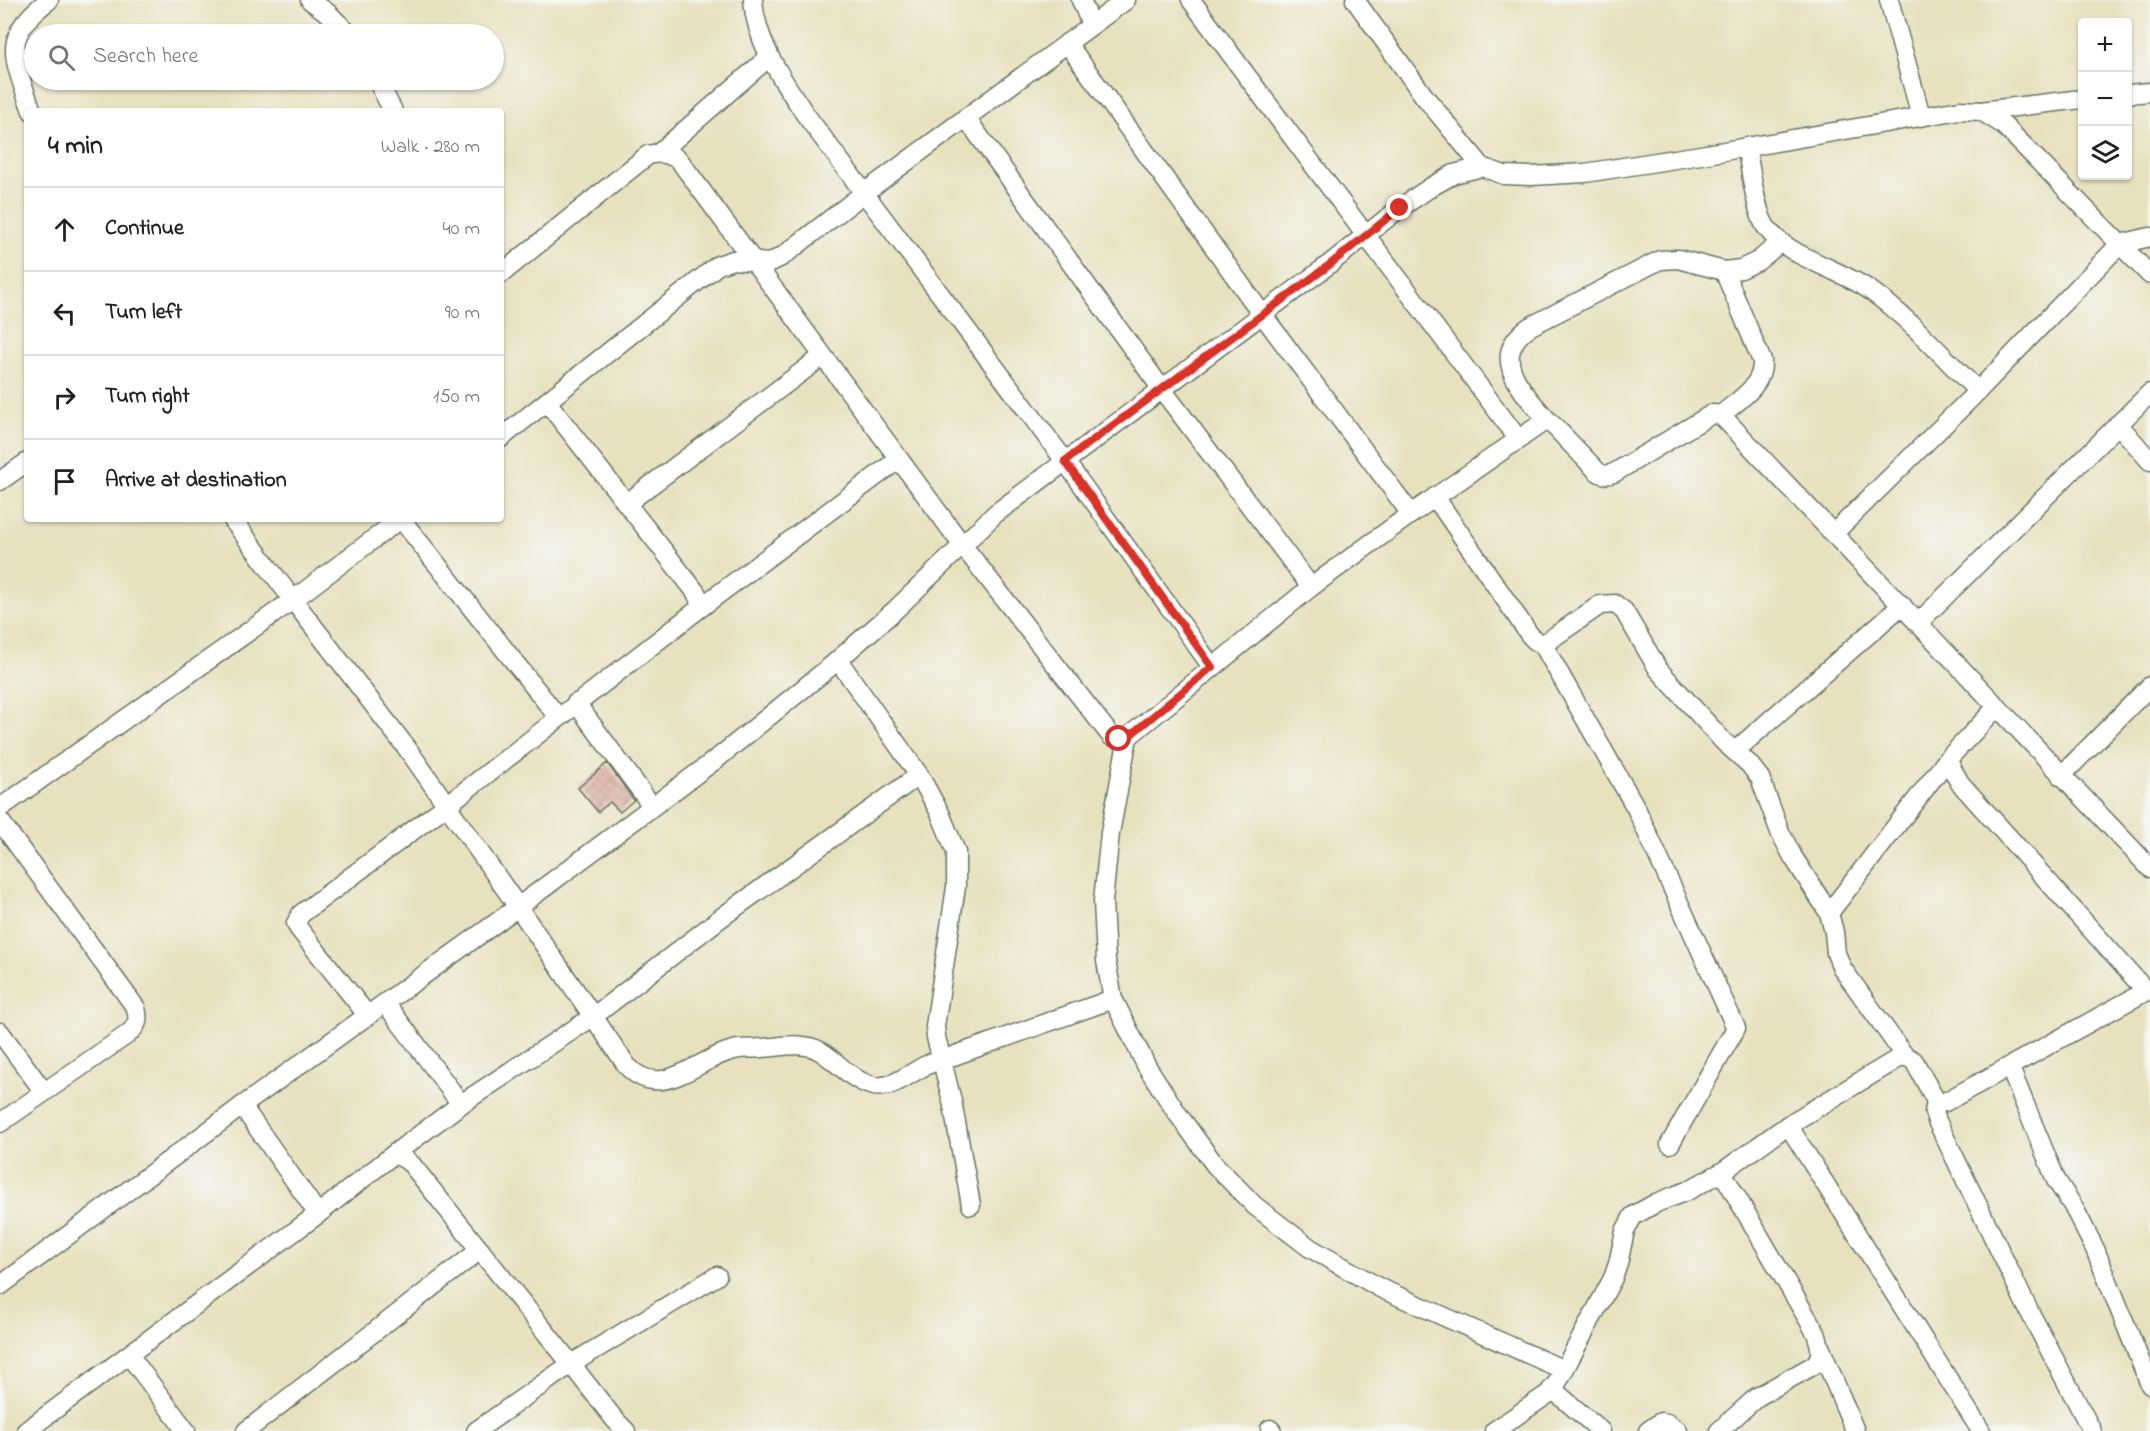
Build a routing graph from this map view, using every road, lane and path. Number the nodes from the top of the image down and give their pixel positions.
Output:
1 (49, 0) edge
2 (310, 0) edge
3 (1081, 0) edge
4 (1126, 0) edge
5 (1191, 0) edge
6 (1355, 0) edge
7 (1888, 0) edge
8 (758, 2) edge
9 (339, 24) edge
10 (1091, 24) junction
11 (1067, 43) junction
12 (769, 57) junction
13 (382, 90) edge
14 (2150, 92) edge
15 (2132, 94) edge
16 (2078, 99) edge
17 (31, 108) edge
18 (391, 108) edge
19 (1981, 111) junction
20 (1921, 116) junction
21 (966, 118) junction
22 (1746, 147) junction
23 (659, 153) junction
24 (1482, 167) junction
25 (864, 193) junction
26 (1367, 235) junction
27 (2150, 237) edge
28 (1781, 242) junction
29 (2120, 244) junction
30 (754, 262) junction
31 (1724, 271) junction
32 (504, 272) edge
33 (2150, 275) edge
34 (1262, 314) junction
35 (823, 356) junction
36 (1161, 388) junction
37 (1978, 391) junction
38 (2150, 393) edge
39 (547, 402) junction
40 (1721, 415) junction
41 (1549, 422) junction
42 (2118, 424) junction
43 (504, 436) edge
44 (1519, 440) junction
45 (899, 459) junction
46 (1065, 461) junction
47 (2150, 461) edge
48 (24, 464) edge
49 (0, 481) edge
50 (1435, 497) junction
51 (627, 503) junction
52 (1411, 514) junction
53 (234, 522) edge
54 (396, 522) edge
55 (402, 522) edge
56 (1833, 534) junction
57 (963, 546) junction
58 (1311, 587) junction
59 (292, 600) junction
60 (1902, 605) junction
61 (700, 608) junction
62 (1919, 622) junction
63 (1542, 643) junction
64 (838, 660) junction
65 (1212, 667) junction
66 (2150, 686) edge
67 (576, 703) junction
68 (1997, 706) junction
69 (558, 717) junction
70 (1128, 737) junction
71 (1735, 751) junction
72 (1947, 760) junction
73 (919, 775) junction
74 (2061, 776) junction
75 (447, 806) junction
76 (652, 806) junction
77 (0, 808) edge
78 (0, 821) edge
79 (2148, 861) edge
80 (518, 907) junction
81 (1829, 913) junction
82 (2148, 990) edge
83 (1113, 999) junction
84 (386, 1004) junction
85 (368, 1016) junction
86 (594, 1016) junction
87 (0, 1032) edge
88 (1904, 1055) junction
89 (942, 1060) junction
90 (2010, 1068) junction
91 (44, 1092) junction
92 (1936, 1101) junction
93 (460, 1104) junction
94 (242, 1106) junction
95 (0, 1123) edge
96 (1788, 1125) junction
97 (1670, 1144) dead end
98 (394, 1154) junction
99 (1722, 1172) junction
100 (971, 1205) dead end
101 (318, 1214) junction
102 (480, 1250) junction
103 (717, 1276) dead end
104 (0, 1286) edge
105 (1821, 1349) junction
106 (129, 1355) junction
107 (571, 1364) junction
108 (1564, 1370) junction
109 (2150, 1385) edge
110 (1552, 1389) junction
111 (1736, 1415) junction
112 (26, 1431) edge
113 (186, 1431) edge
114 (246, 1431) edge
115 (476, 1431) edge
116 (626, 1431) edge
117 (1494, 1431) edge
118 (1601, 1431) edge
119 (1648, 1431) edge
120 (1678, 1431) edge
121 (1719, 1431) edge
122 (1746, 1431) edge
123 (1856, 1431) edge
124 (1981, 1431) edge
125 (2092, 1431) edge

1 - 17 street
2 - 9 street
3 - 10 street
4 - 10 street
5 - 26 street
6 - 24 street
7 - 20 street
8 - 12 street
10 - 11 street
11 - 21 street
11 - 34 street
12 - 23 street
12 - 25 street
13 - 18 street
14 - 15 street
16 - 19 street
19 - 20 street
19 - 29 street
20 - 22 street
21 - 25 street
21 - 36 street
22 - 24 street
22 - 28 street
23 - 30 street
23 - 32 street
24 - 26 street
25 - 30 street
25 - 46 street
26 - 34 street
26 - 44 street
27 - 29 street
28 - 31 street
28 - 37 street
29 - 33 street
29 - 37 street
30 - 35 street
30 - 39 street
31 - 40 street
31 - 41 street
34 - 36 street
34 - 52 street
35 - 45 street
35 - 51 street
36 - 46 street
36 - 58 street
37 - 56 street
38 - 42 street
39 - 43 street
39 - 51 street
40 - 41 street
40 - 56 street
41 - 44 street
42 - 47 street
42 - 62 street
44 - 50 street
45 - 57 street
45 - 61 street
46 - 57 street
46 - 65 street
48 - 49 street
50 - 52 street
50 - 63 street
51 - 61 street
52 - 58 street
53 - 59 street
54 - 59 street
55 - 69 street
56 - 60 street
57 - 64 street
57 - 70 street
58 - 65 street
59 - 75 street
59 - 77 street
60 - 62 street
60 - 71 street
61 - 67 street
62 - 68 street
63 - 71 street
63 - 97 street
64 - 73 street
64 - 76 street
65 - 70 street
66 - 74 street
67 - 69 street
67 - 76 street
68 - 72 street
68 - 74 street
69 - 75 street
70 - 83 street
71 - 81 street
72 - 81 street
72 - 82 street
73 - 86 street
73 - 89 street
74 - 79 street
75 - 80 street
75 - 85 street
76 - 80 street
78 - 91 street
80 - 84 street
80 - 86 street
81 - 88 street
82 - 90 street
83 - 89 street
83 - 108 street
84 - 85 street
84 - 93 street
85 - 94 street
86 - 89 street
86 - 93 street
87 - 91 street
88 - 92 street
88 - 96 street
89 - 100 street
90 - 92 street
90 - 109 street
91 - 95 street
92 - 125 street
93 - 98 street
94 - 101 street
94 - 104 street
96 - 99 street
96 - 124 street
98 - 101 street
98 - 102 street
99 - 105 street
99 - 108 street
101 - 106 street
102 - 107 street
102 - 114 street
103 - 107 street
105 - 111 street
105 - 123 street
106 - 112 street
106 - 113 street
107 - 115 street
107 - 116 street
108 - 110 street
110 - 117 street
110 - 118 street
111 - 121 street
111 - 122 street
119 - 120 street

